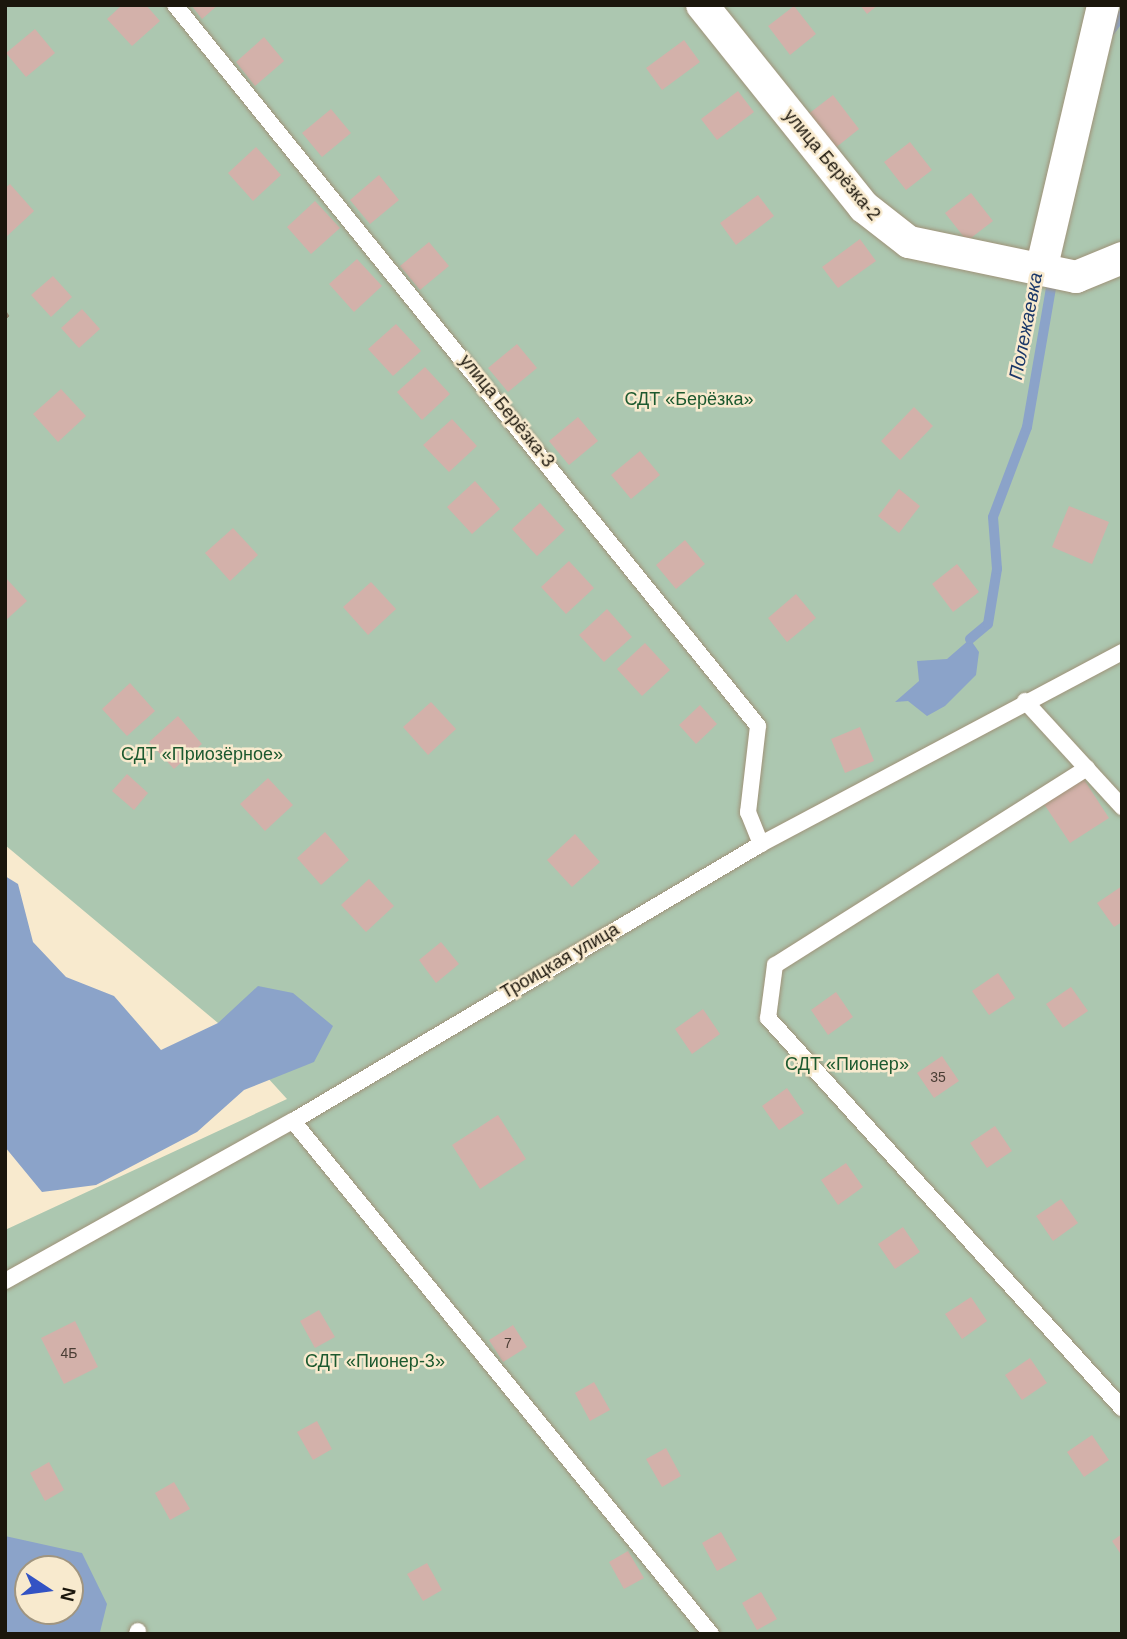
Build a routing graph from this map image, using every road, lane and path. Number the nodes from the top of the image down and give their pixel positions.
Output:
1 (175, 5) edge
2 (702, 5) edge
3 (1103, 5) edge
4 (1122, 258) edge
5 (1042, 266) junction
6 (5, 313) edge
7 (10, 321) dead end
8 (1122, 652) edge
9 (1025, 701) junction
10 (1087, 768) junction
11 (1122, 807) edge
12 (761, 844) junction
13 (293, 1121) junction
14 (5, 1281) edge
15 (1122, 1408) edge
16 (711, 1634) edge

1 - 12 lane, улица Берёзка-3
2 - 5 street, улица Берёзка-2
3 - 5 street
4 - 5 street, улица Берёзка-2
6 - 7 path
8 - 9 lane, Троицкая улица
9 - 10 lane
9 - 12 lane, Троицкая улица
10 - 11 lane
10 - 15 lane
12 - 13 lane, Троицкая улица
13 - 14 lane, Троицкая улица
13 - 16 lane

